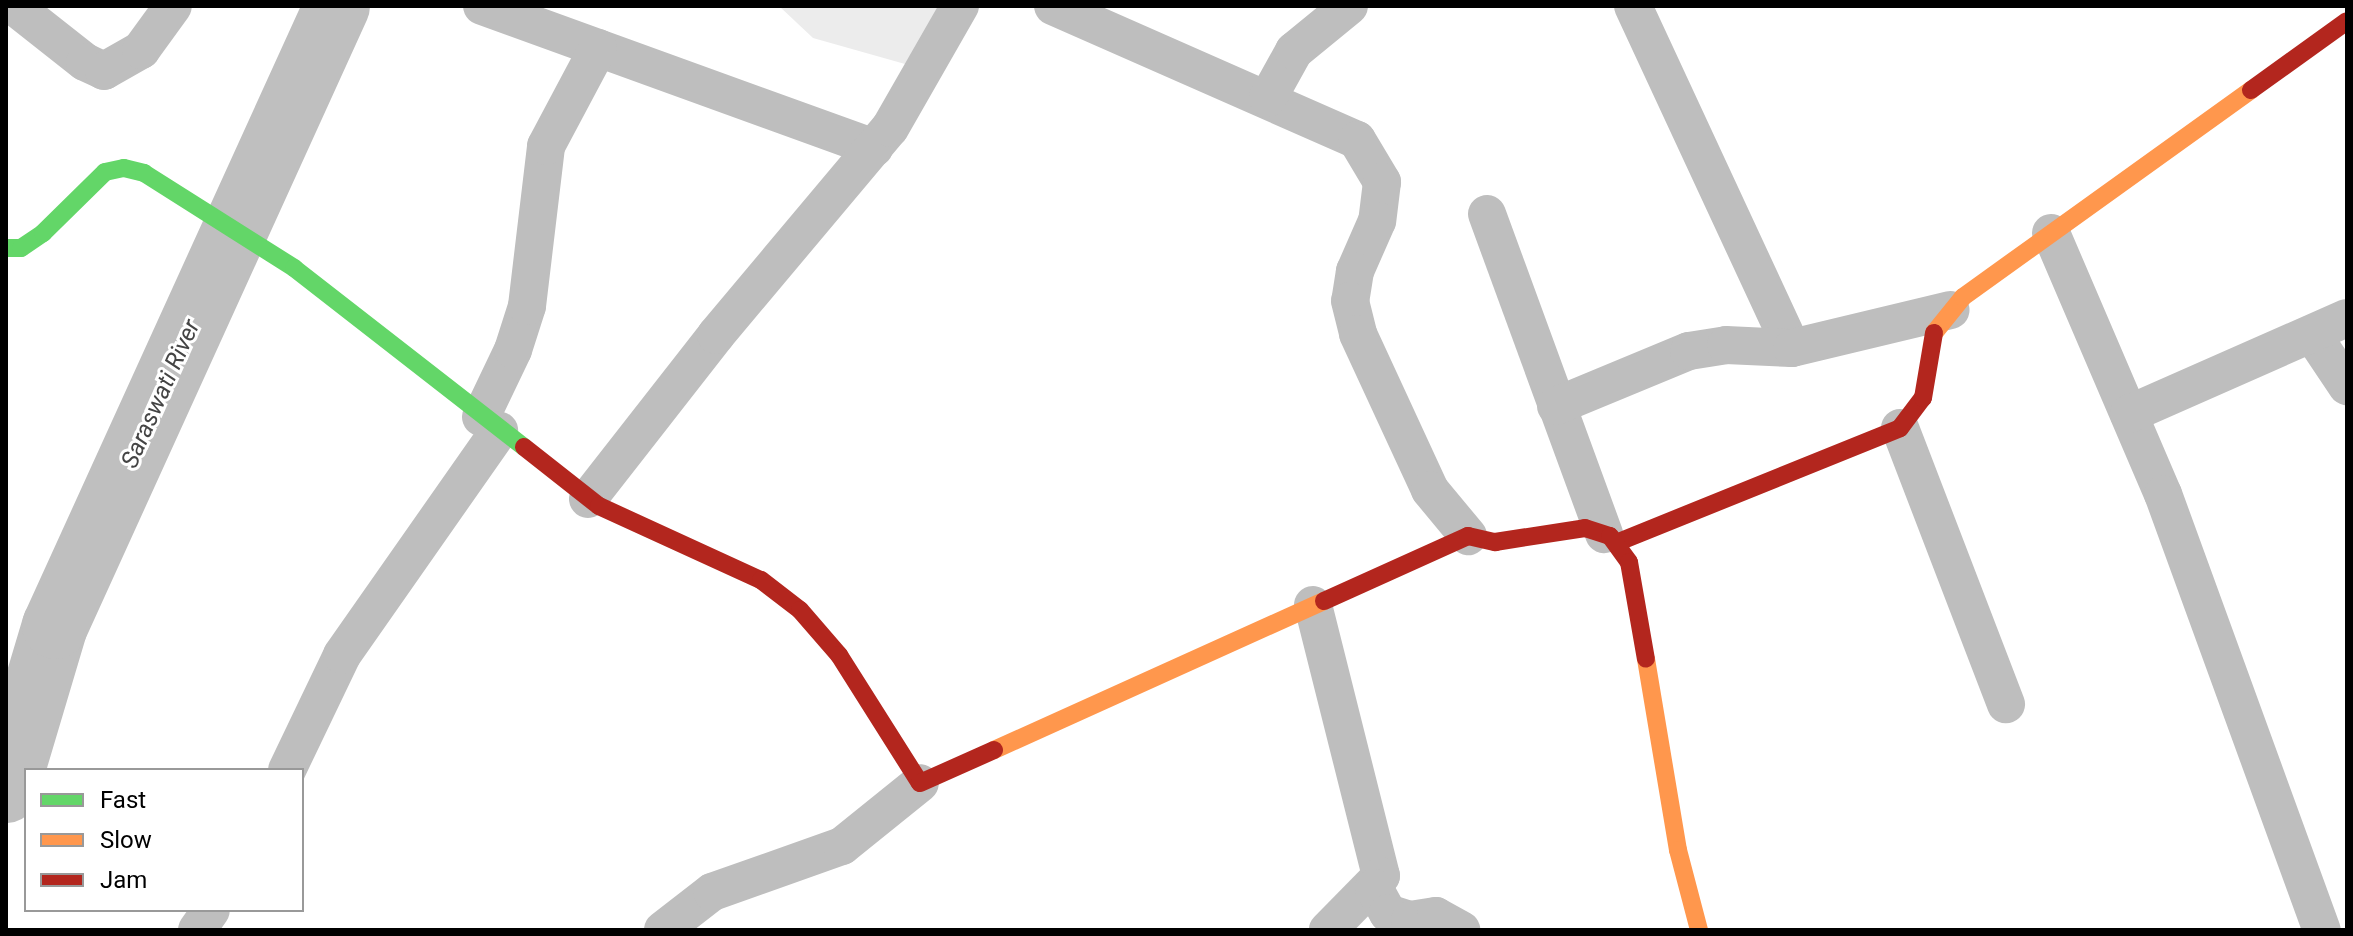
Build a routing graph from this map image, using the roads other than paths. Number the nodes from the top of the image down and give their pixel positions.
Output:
1 (14, 6) edge
2 (173, 6) edge
3 (482, 6) edge
4 (960, 6) edge
5 (1053, 6) edge
6 (1349, 6) edge
7 (1633, 6) edge
8 (1122, 19) edge
9 (2347, 21) edge
10 (598, 48) junction
11 (1268, 98) junction
12 (874, 148) junction
13 (1487, 214) dead end
14 (2051, 233) junction
15 (6, 248) edge
16 (1950, 310) junction
17 (2347, 318) edge
18 (2312, 334) junction
19 (1792, 348) junction
20 (2347, 386) edge
21 (1556, 406) junction
22 (2129, 414) junction
23 (490, 424) junction
24 (1900, 428) junction
25 (588, 499) junction
26 (1468, 536) junction
27 (1610, 539) junction
28 (1313, 605) junction
29 (2006, 704) dead end
30 (288, 768) edge
31 (920, 783) junction
32 (1374, 888) junction
33 (210, 912) edge
34 (197, 930) edge
35 (663, 930) edge
36 (1328, 930) edge
37 (1461, 930) edge
38 (1699, 930) edge
39 (2322, 930) edge

1 - 2 street
3 - 10 street
4 - 12 street
5 - 8 street
6 - 11 street
7 - 19 street
8 - 11 street
9 - 14 street
10 - 12 street
10 - 23 street
11 - 26 street
12 - 25 street
13 - 21 street
14 - 16 street
14 - 22 street
15 - 23 street
16 - 19 street
16 - 24 street
17 - 18 street
18 - 20 street
18 - 22 street
19 - 21 street
21 - 27 street
22 - 39 street
23 - 25 street
23 - 30 street
24 - 27 street
24 - 29 street
25 - 31 street
26 - 27 street
26 - 28 street
27 - 38 street
28 - 31 street
28 - 32 street
31 - 35 street
32 - 36 street
32 - 37 street
33 - 34 street

